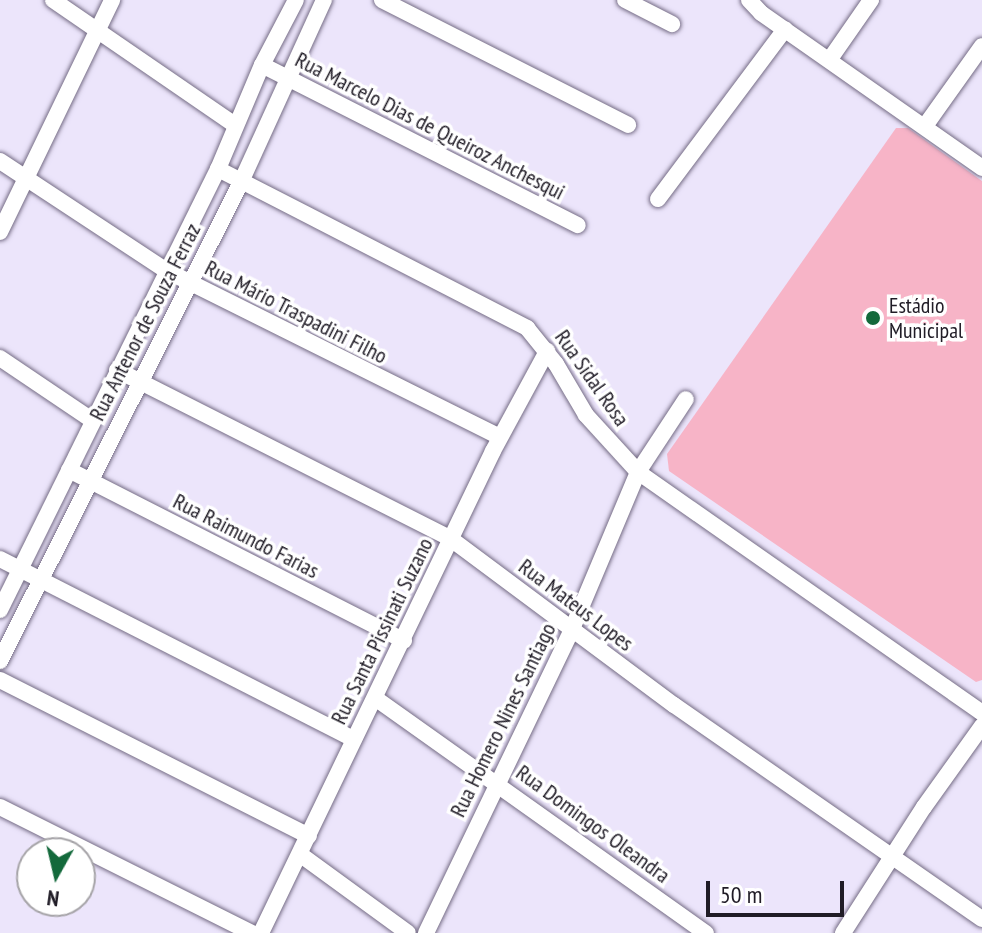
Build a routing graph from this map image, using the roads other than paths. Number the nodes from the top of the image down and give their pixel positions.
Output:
1 (53, 0) edge
2 (112, 0) edge
3 (296, 0) edge
4 (324, 0) edge
5 (382, 0) edge
6 (625, 0) edge
7 (749, 0) edge
8 (871, 0) edge
9 (672, 24) dead end
10 (785, 29) junction
11 (99, 30) junction
12 (982, 46) edge
13 (830, 59) junction
14 (262, 65) junction
15 (286, 78) junction
16 (235, 125) junction
17 (628, 125) dead end
18 (925, 126) junction
19 (0, 161) edge
20 (982, 168) edge
21 (218, 169) junction
22 (26, 180) junction
23 (241, 182) junction
24 (658, 199) dead end
25 (578, 225) dead end
26 (0, 232) edge
27 (167, 271) junction
28 (188, 282) junction
29 (547, 351) junction
30 (0, 358) edge
31 (117, 370) junction
32 (139, 382) junction
33 (686, 399) dead end
34 (92, 420) junction
35 (500, 437) junction
36 (69, 470) junction
37 (638, 472) junction
38 (91, 481) junction
39 (451, 539) junction
40 (0, 559) edge
41 (18, 571) junction
42 (41, 582) junction
43 (0, 610) edge
44 (572, 629) junction
45 (404, 641) junction
46 (0, 661) edge
47 (0, 680) edge
48 (375, 698) junction
49 (982, 713) edge
50 (982, 726) edge
51 (354, 739) junction
52 (496, 782) junction
53 (0, 807) edge
54 (309, 836) junction
55 (301, 855) junction
56 (892, 857) junction
57 (982, 919) edge
58 (252, 933) edge
59 (261, 933) edge
60 (408, 933) edge
61 (426, 933) edge
62 (706, 933) edge
63 (843, 933) edge

1 - 11 street
2 - 11 street
3 - 14 street, Rua Antenor de Souza Ferraz
4 - 15 street, Rua Antenor de Souza Ferraz
5 - 17 street
6 - 9 street
7 - 10 street
8 - 13 street
10 - 13 street
10 - 24 street
11 - 16 street
11 - 22 street
12 - 18 street
13 - 18 street
14 - 15 street, Rua Marcelo Dias de Queiroz Anchesqui
14 - 16 street, Rua Antenor de Souza Ferraz
15 - 23 street, Rua Antenor de Souza Ferraz
15 - 25 street, Rua Marcelo Dias de Queiroz Anchesqui
16 - 21 street, Rua Antenor de Souza Ferraz
18 - 20 street
19 - 22 street, Rua Mário Traspadini Filho
21 - 23 street, Rua Sidal Rosa
21 - 27 street, Rua Antenor de Souza Ferraz
22 - 26 street
22 - 27 street, Rua Mário Traspadini Filho
23 - 28 street, Rua Antenor de Souza Ferraz
23 - 29 street, Rua Sidal Rosa
27 - 28 street, Rua Mário Traspadini Filho
27 - 31 street, Rua Antenor de Souza Ferraz
28 - 32 street, Rua Antenor de Souza Ferraz
28 - 35 street, Rua Mário Traspadini Filho
29 - 35 street, Rua Santa Pissinati Suzano
29 - 37 street, Rua Sidal Rosa
30 - 34 street
31 - 32 street, Rua Mateus Lopes
31 - 34 street, Rua Antenor de Souza Ferraz
32 - 38 street, Rua Antenor de Souza Ferraz
32 - 39 street, Rua Mateus Lopes
33 - 37 street, Rua Homero Nines Santiago
34 - 36 street, Rua Antenor de Souza Ferraz
35 - 39 street, Rua Santa Pissinati Suzano
36 - 38 street, Rua Raimundo Farias
36 - 41 street, Rua Antenor de Souza Ferraz
37 - 44 street, Rua Homero Nines Santiago
37 - 49 street, Rua Sidal Rosa
38 - 42 street, Rua Antenor de Souza Ferraz
38 - 45 street, Rua Raimundo Farias
39 - 44 street, Rua Mateus Lopes
39 - 45 street, Rua Santa Pissinati Suzano
40 - 41 street
41 - 42 street
41 - 43 street, Rua Antenor de Souza Ferraz
42 - 46 street, Rua Antenor de Souza Ferraz
42 - 51 street
44 - 52 street, Rua Homero Nines Santiago
44 - 56 street, Rua Mateus Lopes
45 - 48 street, Rua Santa Pissinati Suzano
47 - 54 street
48 - 51 street, Rua Santa Pissinati Suzano
48 - 52 street, Rua Domingos Oleandra
50 - 56 street
51 - 54 street, Rua Santa Pissinati Suzano
52 - 61 street, Rua Homero Nines Santiago
52 - 62 street, Rua Domingos Oleandra
53 - 58 street
54 - 55 street, Rua Santa Pissinati Suzano
55 - 59 street, Rua Santa Pissinati Suzano
55 - 60 street
56 - 57 street, Rua Mateus Lopes
56 - 63 street

